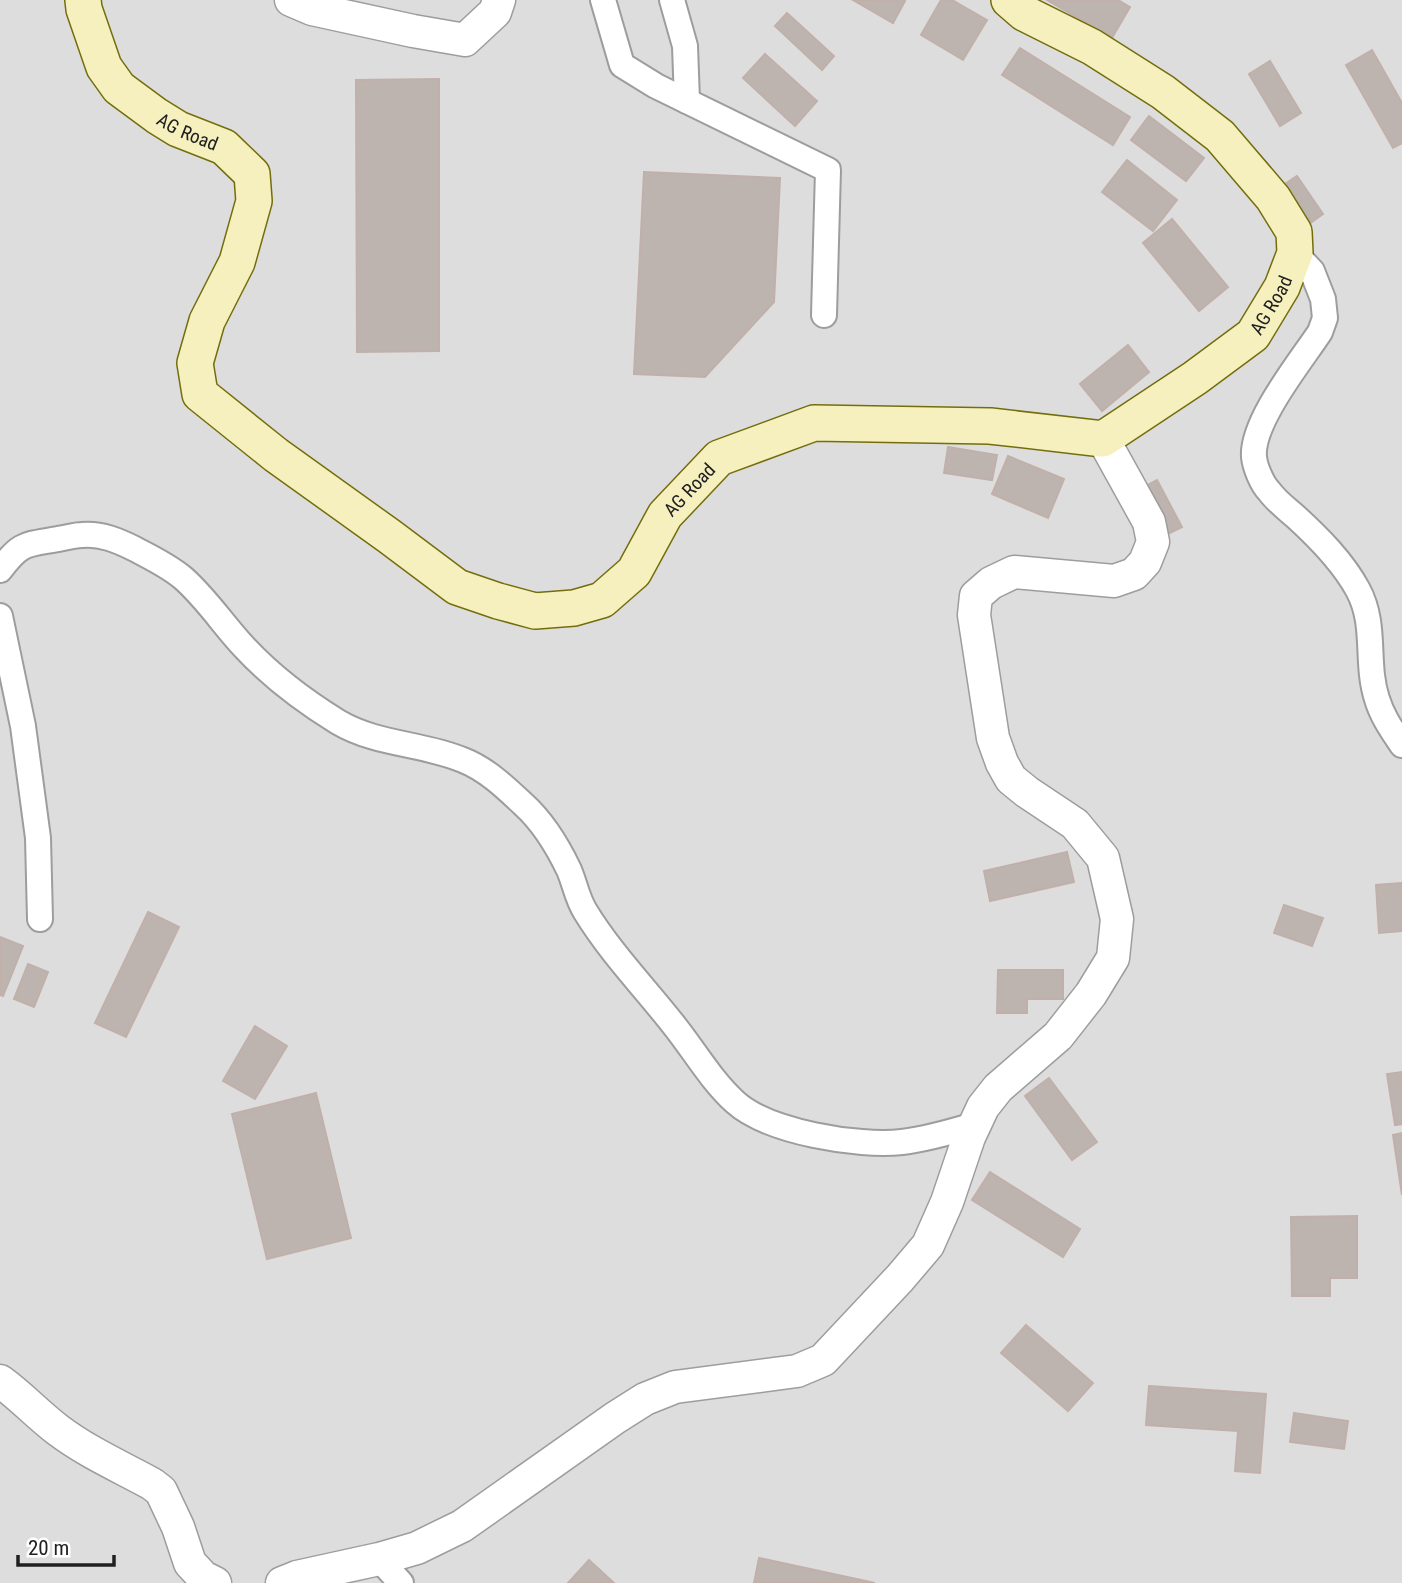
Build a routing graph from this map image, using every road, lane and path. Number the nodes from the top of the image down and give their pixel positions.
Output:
1 (83, 0) edge
2 (290, 0) edge
3 (499, 0) edge
4 (603, 0) edge
5 (673, 0) edge
6 (1009, 0) edge
7 (687, 100) junction
8 (1295, 253) junction
9 (824, 315) dead end
10 (1103, 439) junction
11 (0, 570) edge
12 (0, 616) edge
13 (1402, 746) edge
14 (40, 919) dead end
15 (974, 1125) junction
16 (0, 1381) edge
17 (379, 1559) junction
18 (215, 1583) edge
19 (282, 1583) edge
20 (401, 1583) edge

1 - 10 main road, AG Road
2 - 3 street
4 - 7 street
5 - 7 street
6 - 8 main road, AG Road
7 - 9 street
8 - 10 main road, AG Road
8 - 13 street
10 - 15 street
11 - 15 street
12 - 14 street
15 - 17 street
16 - 18 street
17 - 19 street
17 - 20 street

